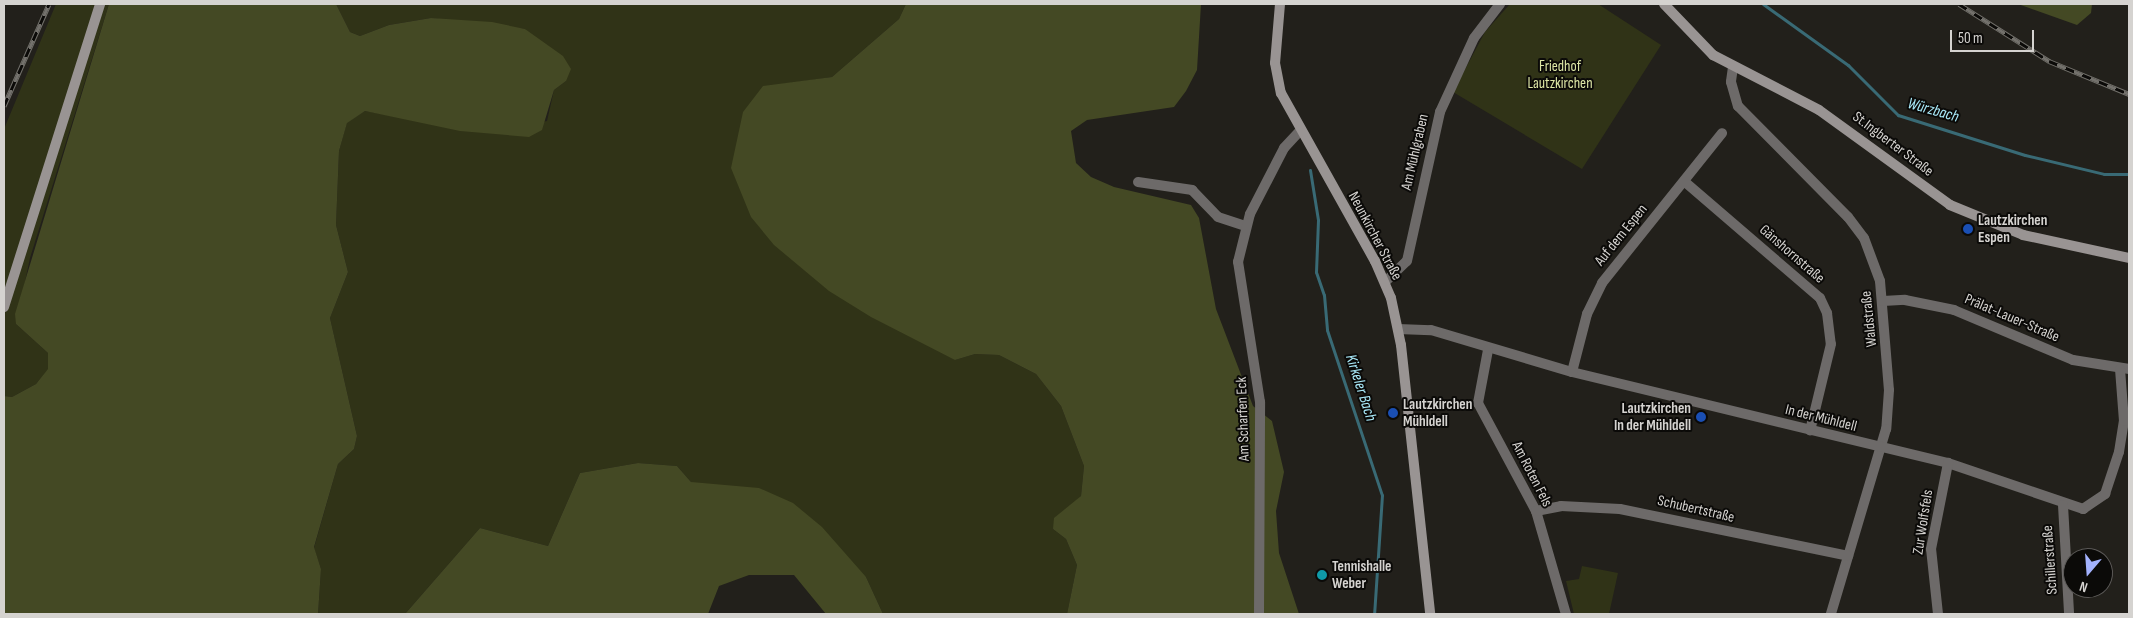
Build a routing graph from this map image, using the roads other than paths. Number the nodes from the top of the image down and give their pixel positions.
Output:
1 (100, 4) edge
2 (1280, 4) edge
3 (1500, 4) edge
4 (1664, 4) edge
5 (1733, 67) junction
6 (1300, 131) junction
7 (1722, 133) dead end
8 (1138, 182) dead end
9 (1685, 182) junction
10 (1246, 226) junction
11 (2129, 258) edge
12 (1385, 282) junction
13 (1883, 301) junction
14 (4, 307) edge
15 (1398, 330) junction
16 (1488, 350) junction
17 (2125, 369) edge
18 (1572, 372) junction
19 (1810, 431) junction
20 (1882, 448) junction
21 (1948, 464) junction
22 (2063, 505) junction
23 (1536, 511) junction
24 (1848, 556) junction
25 (1259, 614) edge
26 (1430, 614) edge
27 (1566, 614) edge
28 (1831, 614) edge
29 (1938, 614) edge
30 (2069, 614) edge

1 - 14 main road
2 - 6 main road, Neunkircher Straße
3 - 12 street, Am Mühlgraben
4 - 5 main road, St.Ingberter Straße
5 - 11 main road, St.Ingberter Straße
5 - 13 street, Waldstraße
6 - 10 street, Am Scharfen Eck
6 - 12 main road, Neunkircher Straße
7 - 9 street, Auf dem Espen
8 - 10 street
9 - 18 street, Auf dem Espen
9 - 19 street, Gänshornstraße
10 - 25 street, Am Scharfen Eck
12 - 15 main road, Neunkircher Straße
13 - 17 street, Prälat-Lauer-Straße
13 - 20 street, Waldstraße
15 - 16 street, In der Mühldell
15 - 26 main road, Neunkircher Straße
16 - 18 street, In der Mühldell
16 - 23 street, Am Roten Fels
17 - 22 street, In der Mühldell
18 - 19 street, In der Mühldell
19 - 20 street, In der Mühldell
20 - 21 street, In der Mühldell
20 - 24 street, Waldstraße
21 - 22 street, In der Mühldell
21 - 29 street, Zur Wolfsfels
22 - 30 street, Schillerstraße
23 - 24 street, Schubertstraße
23 - 27 street, Am Roten Fels
24 - 28 street, Waldstraße

